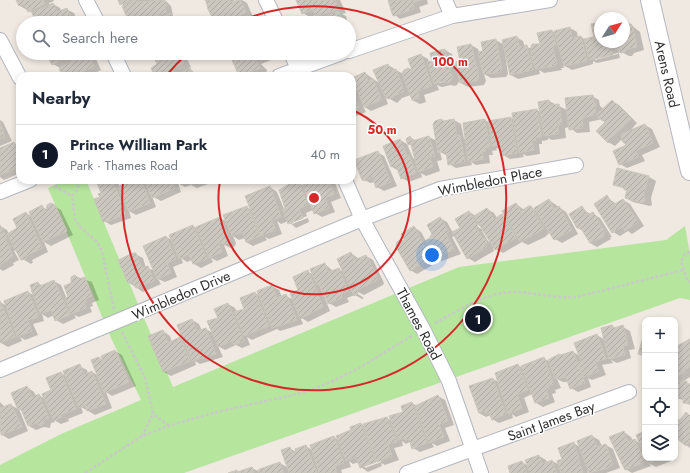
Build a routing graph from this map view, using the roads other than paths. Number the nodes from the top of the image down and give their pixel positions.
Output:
1 (86, 0) edge
2 (266, 0) edge
3 (445, 0) edge
4 (550, 0) edge
5 (650, 0) edge
6 (94, 16) edge
7 (274, 16) edge
8 (452, 16) junction
9 (0, 40) edge
10 (356, 49) edge
11 (116, 60) edge
12 (294, 60) edge
13 (327, 60) edge
14 (17, 72) edge
15 (122, 72) edge
16 (300, 72) edge
17 (576, 165) dead end
18 (690, 171) edge
19 (20, 184) edge
20 (347, 184) edge
21 (0, 192) edge
22 (362, 220) junction
23 (0, 370) edge
24 (629, 392) dead end
25 (473, 449) junction
26 (407, 473) edge
27 (481, 473) edge

1 - 6 street
2 - 7 street
3 - 8 street
4 - 8 street
5 - 18 street, Arens Road
8 - 10 street
9 - 14 street
11 - 15 street
12 - 16 street
13 - 16 street
17 - 22 street, Wimbledon Place
19 - 21 street
20 - 22 street, Thames Road
22 - 23 street, Wimbledon Drive
22 - 25 street, Thames Road
24 - 25 street, Saint James Bay
25 - 26 street, Saint James Bay
25 - 27 street, Thames Road

